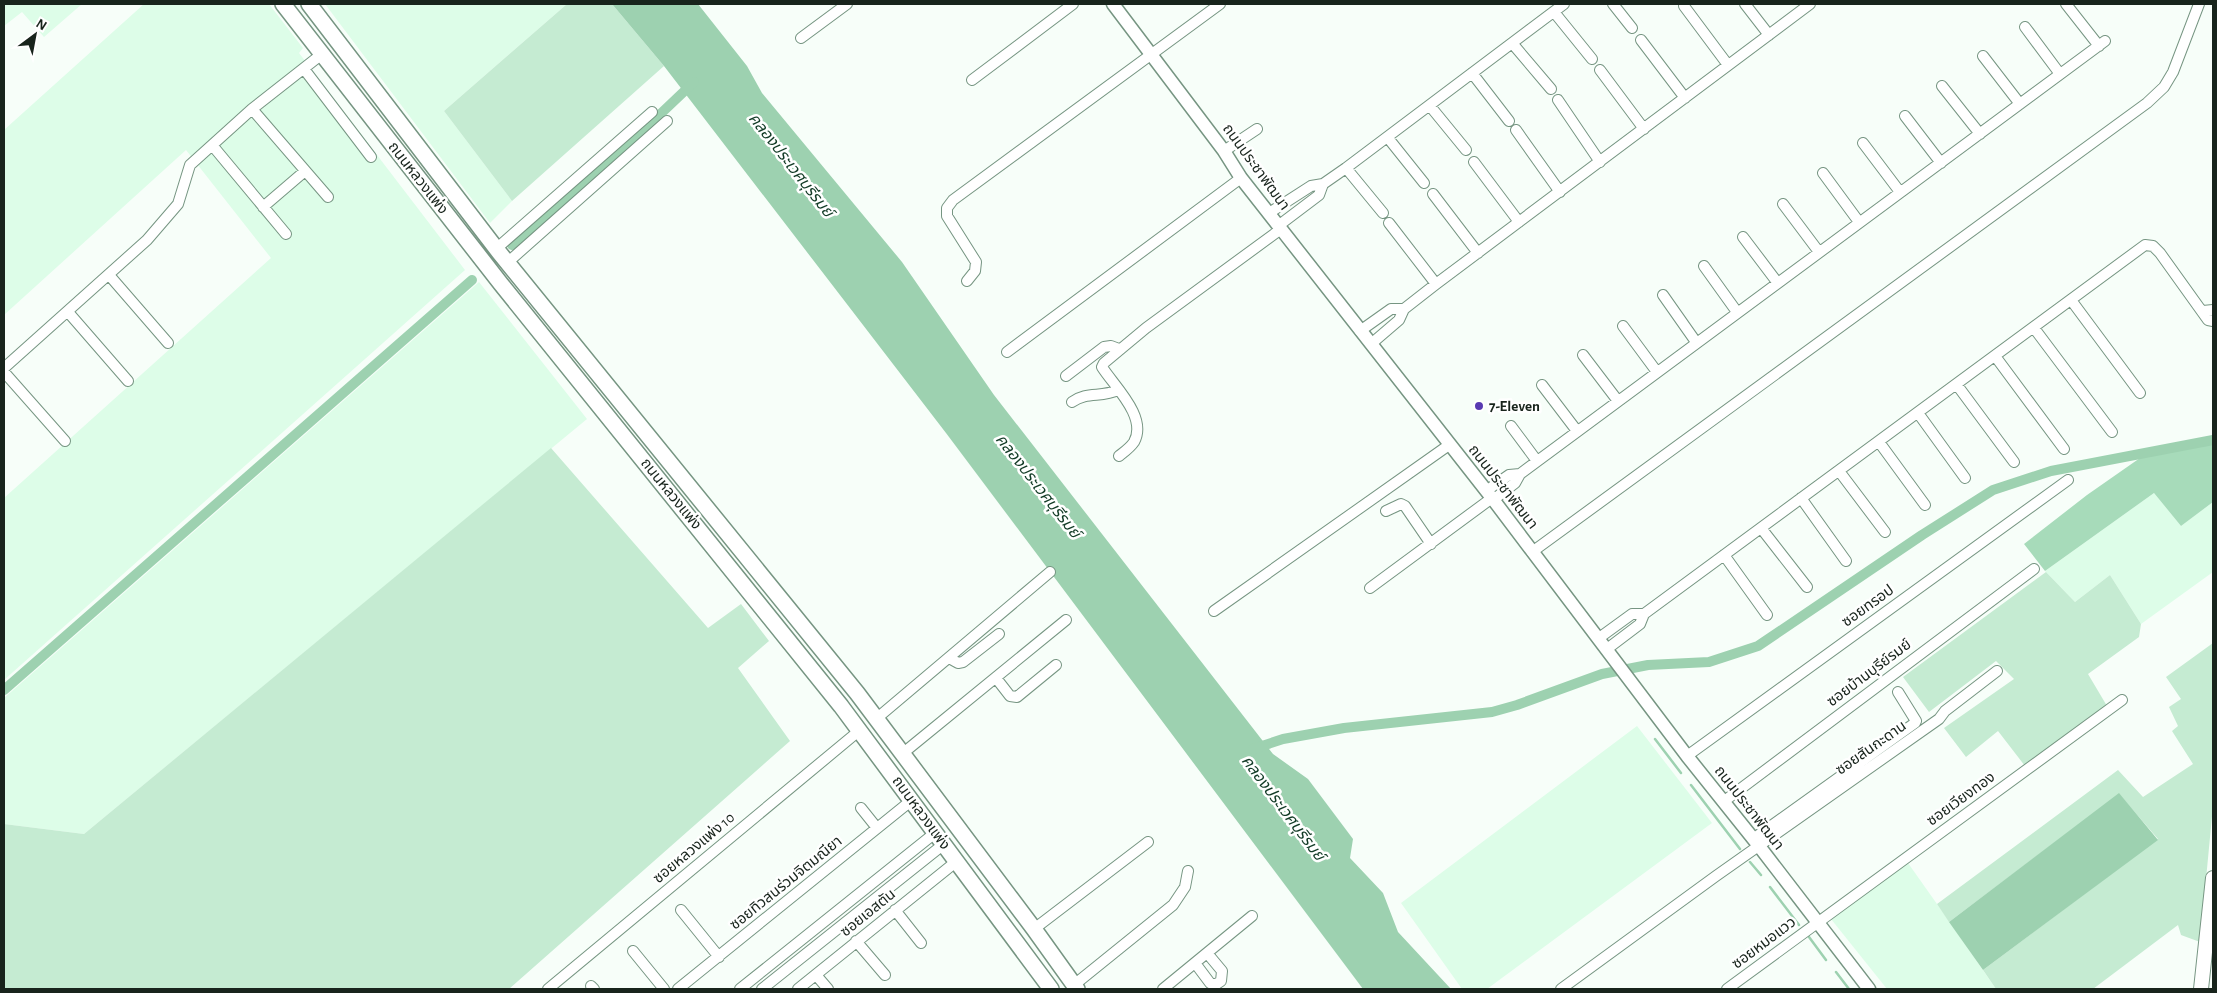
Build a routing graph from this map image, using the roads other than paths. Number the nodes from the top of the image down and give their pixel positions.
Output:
1 (283, 4) edge
2 (309, 4) edge
3 (847, 4) edge
4 (1072, 4) edge
5 (1113, 4) edge
6 (1220, 4) edge
7 (1564, 4) edge
8 (1613, 4) edge
9 (1745, 4) edge
10 (1810, 4) edge
11 (2066, 4) edge
12 (2199, 4) edge
13 (1684, 6) dead end
14 (1554, 12) junction
15 (2025, 27) dead end
16 (1632, 28) dead end
17 (1769, 35) junction
18 (801, 38) dead end
19 (1641, 40) dead end
20 (1512, 44) junction
21 (322, 54) junction
22 (1152, 55) junction
23 (1983, 56) dead end
24 (1592, 59) dead end
25 (1728, 65) junction
26 (304, 69) junction
27 (1600, 70) dead end
28 (1472, 73) junction
29 (2060, 74) junction
30 (972, 80) dead end
31 (1942, 86) dead end
32 (1551, 90) dead end
33 (1684, 98) junction
34 (1558, 100) dead end
35 (2020, 104) junction
36 (1430, 106) junction
37 (252, 109) junction
38 (652, 112) dead end
39 (1904, 116) dead end
40 (667, 121) dead end
41 (1509, 121) dead end
42 (1257, 129) dead end
43 (1644, 129) junction
44 (1516, 130) dead end
45 (1980, 134) junction
46 (1388, 138) junction
47 (1864, 143) dead end
48 (212, 145) junction
49 (1224, 150) junction
50 (1466, 150) dead end
51 (371, 157) dead end
52 (1474, 162) dead end
53 (1600, 162) junction
54 (1941, 163) junction
55 (1346, 168) junction
56 (305, 171) junction
57 (1823, 173) dead end
58 (1241, 178) junction
59 (1424, 183) dead end
60 (1323, 184) junction
61 (1560, 192) junction
62 (1900, 192) junction
63 (1433, 194) dead end
64 (328, 197) dead end
65 (1783, 204) dead end
66 (263, 207) junction
67 (1383, 213) dead end
68 (1269, 214) junction
69 (1519, 222) junction
70 (1859, 222) junction
71 (1389, 223) dead end
72 (1279, 227) junction
73 (286, 234) dead end
74 (1743, 237) dead end
75 (496, 249) junction
76 (1819, 252) junction
77 (1478, 253) junction
78 (507, 262) junction
79 (1704, 266) dead end
80 (109, 275) junction
81 (967, 281) dead end
82 (1777, 282) junction
83 (1436, 284) junction
84 (1663, 295) dead end
85 (2071, 300) junction
86 (1404, 309) junction
87 (2208, 310) edge
88 (68, 312) junction
89 (1737, 312) junction
90 (2213, 321) edge
91 (1623, 326) dead end
92 (2034, 328) junction
93 (1360, 331) junction
94 (1696, 342) junction
95 (168, 343) dead end
96 (1371, 344) junction
97 (1119, 349) junction
98 (1008, 352) dead end
99 (1583, 355) dead end
100 (1995, 356) junction
101 (4, 368) edge
102 (4, 372) edge
103 (1657, 372) junction
104 (1066, 376) dead end
105 (128, 381) dead end
106 (1957, 384) junction
107 (1542, 385) dead end
108 (1118, 390) junction
109 (2140, 393) dead end
110 (1618, 401) junction
111 (1072, 402) dead end
112 (1918, 413) junction
113 (1511, 426) dead end
114 (1577, 431) junction
115 (2112, 432) dead end
116 (65, 442) dead end
117 (1879, 442) junction
118 (1449, 445) junction
119 (2064, 449) dead end
120 (1119, 456) dead end
121 (1537, 461) junction
122 (2014, 462) dead end
123 (1839, 471) junction
124 (1965, 478) dead end
125 (2068, 480) dead end
126 (1490, 497) junction
127 (1801, 498) junction
128 (1925, 505) dead end
129 (1386, 511) dead end
130 (1762, 528) junction
131 (1885, 532) dead end
132 (1431, 544) junction
133 (1532, 552) junction
134 (1724, 555) junction
135 (1846, 561) dead end
136 (2034, 569) dead end
137 (1050, 572) dead end
138 (1370, 588) dead end
139 (1807, 588) dead end
140 (1214, 611) dead end
141 (1644, 614) junction
142 (1767, 615) dead end
143 (1066, 620) dead end
144 (999, 634) dead end
145 (1599, 638) junction
146 (1607, 649) junction
147 (949, 658) junction
148 (1056, 665) dead end
149 (1997, 671) dead end
150 (996, 678) junction
151 (1898, 692) dead end
152 (856, 693) junction
153 (2122, 700) dead end
154 (841, 706) junction
155 (876, 719) junction
156 (860, 730) junction
157 (902, 754) junction
158 (1687, 756) junction
159 (912, 800) junction
160 (1723, 802) junction
161 (861, 808) dead end
162 (877, 828) junction
163 (939, 839) junction
164 (1148, 842) dead end
165 (1756, 843) junction
166 (957, 861) junction
167 (1188, 871) dead end
168 (880, 877) junction
169 (2213, 878) edge
170 (889, 888) junction
171 (681, 910) dead end
172 (895, 910) junction
173 (1252, 916) dead end
174 (1818, 922) junction
175 (1034, 929) junction
176 (856, 941) junction
177 (1018, 942) junction
178 (921, 943) dead end
179 (633, 951) dead end
180 (1207, 953) junction
181 (719, 957) junction
182 (1195, 963) junction
183 (816, 974) junction
184 (885, 975) dead end
185 (1046, 987) edge
186 (1075, 987) edge
187 (548, 989) edge
188 (664, 989) edge
189 (678, 989) edge
190 (740, 989) edge
191 (762, 989) edge
192 (798, 989) edge
193 (828, 989) edge
194 (1163, 989) edge
195 (1561, 989) edge
196 (1728, 989) edge
197 (1869, 989) edge
198 (2201, 989) edge

1 - 21 main road, ถนนหลวงแพ่ง
2 - 75 main road, ถนนหลวงแพ่ง
3 - 18 street
4 - 30 street
5 - 22 street, ถนนประชาพัฒนา
6 - 22 street
7 - 14 street
8 - 16 street
9 - 17 street
10 - 17 street
11 - 29 street
12 - 133 street
13 - 25 street
14 - 20 street
14 - 24 street
15 - 29 street
17 - 25 street
19 - 33 street
20 - 28 street
20 - 32 street
21 - 26 street
21 - 154 main road, ถนนหลวงแพ่ง
22 - 49 street, ถนนประชาพัฒนา
22 - 81 street
23 - 35 street
25 - 33 street
26 - 37 street
26 - 51 street
27 - 43 street
28 - 36 street
28 - 41 street
29 - 35 street
31 - 45 street
33 - 43 street
34 - 53 street
35 - 45 street
36 - 46 street
36 - 50 street
37 - 48 street
37 - 56 street
38 - 75 street
39 - 54 street
40 - 78 street
42 - 49 street
43 - 53 street
44 - 61 street
45 - 54 street
46 - 55 street
46 - 59 street
47 - 62 street
48 - 66 street
48 - 80 street
49 - 58 street, ถนนประชาพัฒนา
52 - 69 street
53 - 61 street
54 - 62 street
55 - 60 street
55 - 67 street
56 - 64 street
56 - 66 street
57 - 70 street
58 - 68 street, ถนนประชาพัฒนา
58 - 98 street
60 - 68 street
60 - 72 street
61 - 69 street
62 - 70 street
63 - 77 street
65 - 76 street
66 - 73 street
68 - 72 street, ถนนประชาพัฒนา
69 - 77 street
70 - 76 street
71 - 83 street
72 - 93 street, ถนนประชาพัฒนา
72 - 97 street
74 - 82 street
75 - 78 main road, ถนนหลวงแพ่ง
76 - 82 street
77 - 83 street
78 - 152 main road, ถนนหลวงแพ่ง
79 - 89 street
80 - 88 street
80 - 95 street
82 - 89 street
83 - 86 street
84 - 94 street
85 - 87 street
85 - 92 street
85 - 109 street
86 - 93 street
86 - 96 street
87 - 90 street
88 - 101 street
88 - 105 street
89 - 94 street
91 - 103 street
92 - 100 street
92 - 115 street
93 - 96 street, ถนนประชาพัฒนา
94 - 103 street
96 - 118 street, ถนนประชาพัฒนา
97 - 104 street
97 - 108 street
99 - 110 street
100 - 106 street
100 - 119 street
102 - 116 street
103 - 110 street
106 - 112 street
106 - 122 street
107 - 114 street
108 - 111 street
108 - 120 street
110 - 114 street
112 - 117 street
112 - 124 street
113 - 121 street
114 - 121 street
117 - 123 street
117 - 128 street
118 - 126 street, ถนนประชาพัฒนา
118 - 140 street
121 - 126 street
123 - 127 street
123 - 131 street
125 - 158 street, ซอยทรอป
126 - 132 street
126 - 133 street, ถนนประชาพัฒนา
127 - 130 street
127 - 135 street
129 - 132 street
130 - 134 street
130 - 139 street
132 - 138 street
133 - 145 street, ถนนประชาพัฒนา
134 - 141 street
134 - 142 street
136 - 160 street, ซอยบ้านบุรีย์รมย์
137 - 147 street
141 - 145 street
141 - 146 street
143 - 150 street
144 - 147 street
145 - 146 street, ถนนประชาพัฒนา
146 - 158 street, ถนนประชาพัฒนา
147 - 155 street
148 - 150 street
149 - 165 street, ซอยสันกะดาน
150 - 157 street
151 - 165 street
152 - 154 main road
152 - 155 main road, ถนนหลวงแพ่ง
153 - 174 street, ซอยเวียงทอง
154 - 156 main road, ถนนหลวงแพ่ง
155 - 157 main road, ถนนหลวงแพ่ง
156 - 159 main road, ถนนหลวงแพ่ง
156 - 187 street, ซอยหลวงแพ่ง 10
157 - 175 main road, ถนนหลวงแพ่ง
158 - 160 street, ถนนประชาพัฒนา
159 - 162 street, ซอยทิวสนร่วมจิตมณียา
159 - 163 main road, ถนนหลวงแพ่ง
160 - 165 street, ถนนประชาพัฒนา
161 - 162 street
162 - 181 street, ซอยทิวสนร่วมจิตมณียา
163 - 166 main road, ถนนหลวงแพ่ง
163 - 168 street
163 - 170 street
164 - 175 street
165 - 174 street, ถนนประชาพัฒนา
165 - 195 street
166 - 172 street, ซอยเอสตัน
166 - 177 main road, ถนนหลวงแพ่ง
167 - 186 street
168 - 170 street
168 - 190 street
169 - 198 main road
170 - 191 street
171 - 181 street
172 - 176 street, ซอยเอสตัน
172 - 178 street
173 - 180 street
174 - 196 street, ซอยหมอแวว
174 - 197 street, ถนนประชาพัฒนา
175 - 177 main road
175 - 186 main road, ถนนหลวงแพ่ง
176 - 183 street, ซอยเอสตัน
176 - 184 street
177 - 185 main road, ถนนหลวงแพ่ง
179 - 188 street
180 - 182 street
180 - 182 street
181 - 189 street, ซอยทิวสนร่วมจิตมณียา
182 - 194 street
183 - 192 street, ซอยเอสตัน
183 - 193 street

